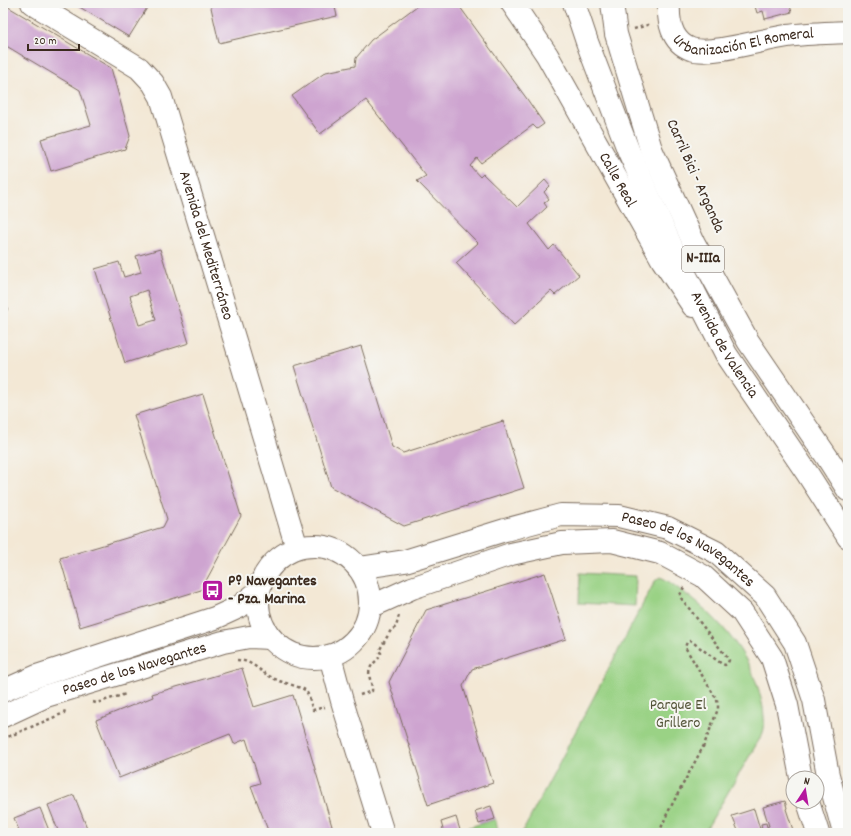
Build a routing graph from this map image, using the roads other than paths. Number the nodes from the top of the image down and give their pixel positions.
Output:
1 (32, 3) edge
2 (512, 3) edge
3 (574, 3) edge
4 (612, 3) edge
5 (669, 3) edge
6 (848, 32) edge
7 (726, 354) junction
8 (848, 490) edge
9 (848, 538) edge
10 (297, 548) junction
11 (359, 568) junction
12 (258, 592) junction
13 (370, 607) junction
14 (270, 638) junction
15 (330, 656) junction
16 (3, 691) edge
17 (3, 716) edge
18 (799, 770) edge
19 (811, 810) edge
20 (383, 833) edge
21 (818, 833) edge
22 (844, 833) edge

1 - 10 main road, Avenida del Mediterráneo
2 - 7 main road, Calle Real
3 - 7 main road, Avenida de Valencia / N-IIIa
4 - 8 main road, Avenida de Valencia / N-IIIa
5 - 6 main road, Urbanización El Romeral
7 - 9 main road, Avenida de Valencia / N-IIIa
10 - 11 main road
10 - 12 main road
11 - 13 main road
11 - 22 main road, Paseo de los Navegantes
12 - 14 main road
12 - 16 main road, Paseo de los Navegantes
13 - 15 main road
13 - 18 main road, Paseo de los Navegantes
14 - 15 main road
14 - 17 main road, Paseo de los Navegantes
15 - 20 main road
19 - 21 main road

